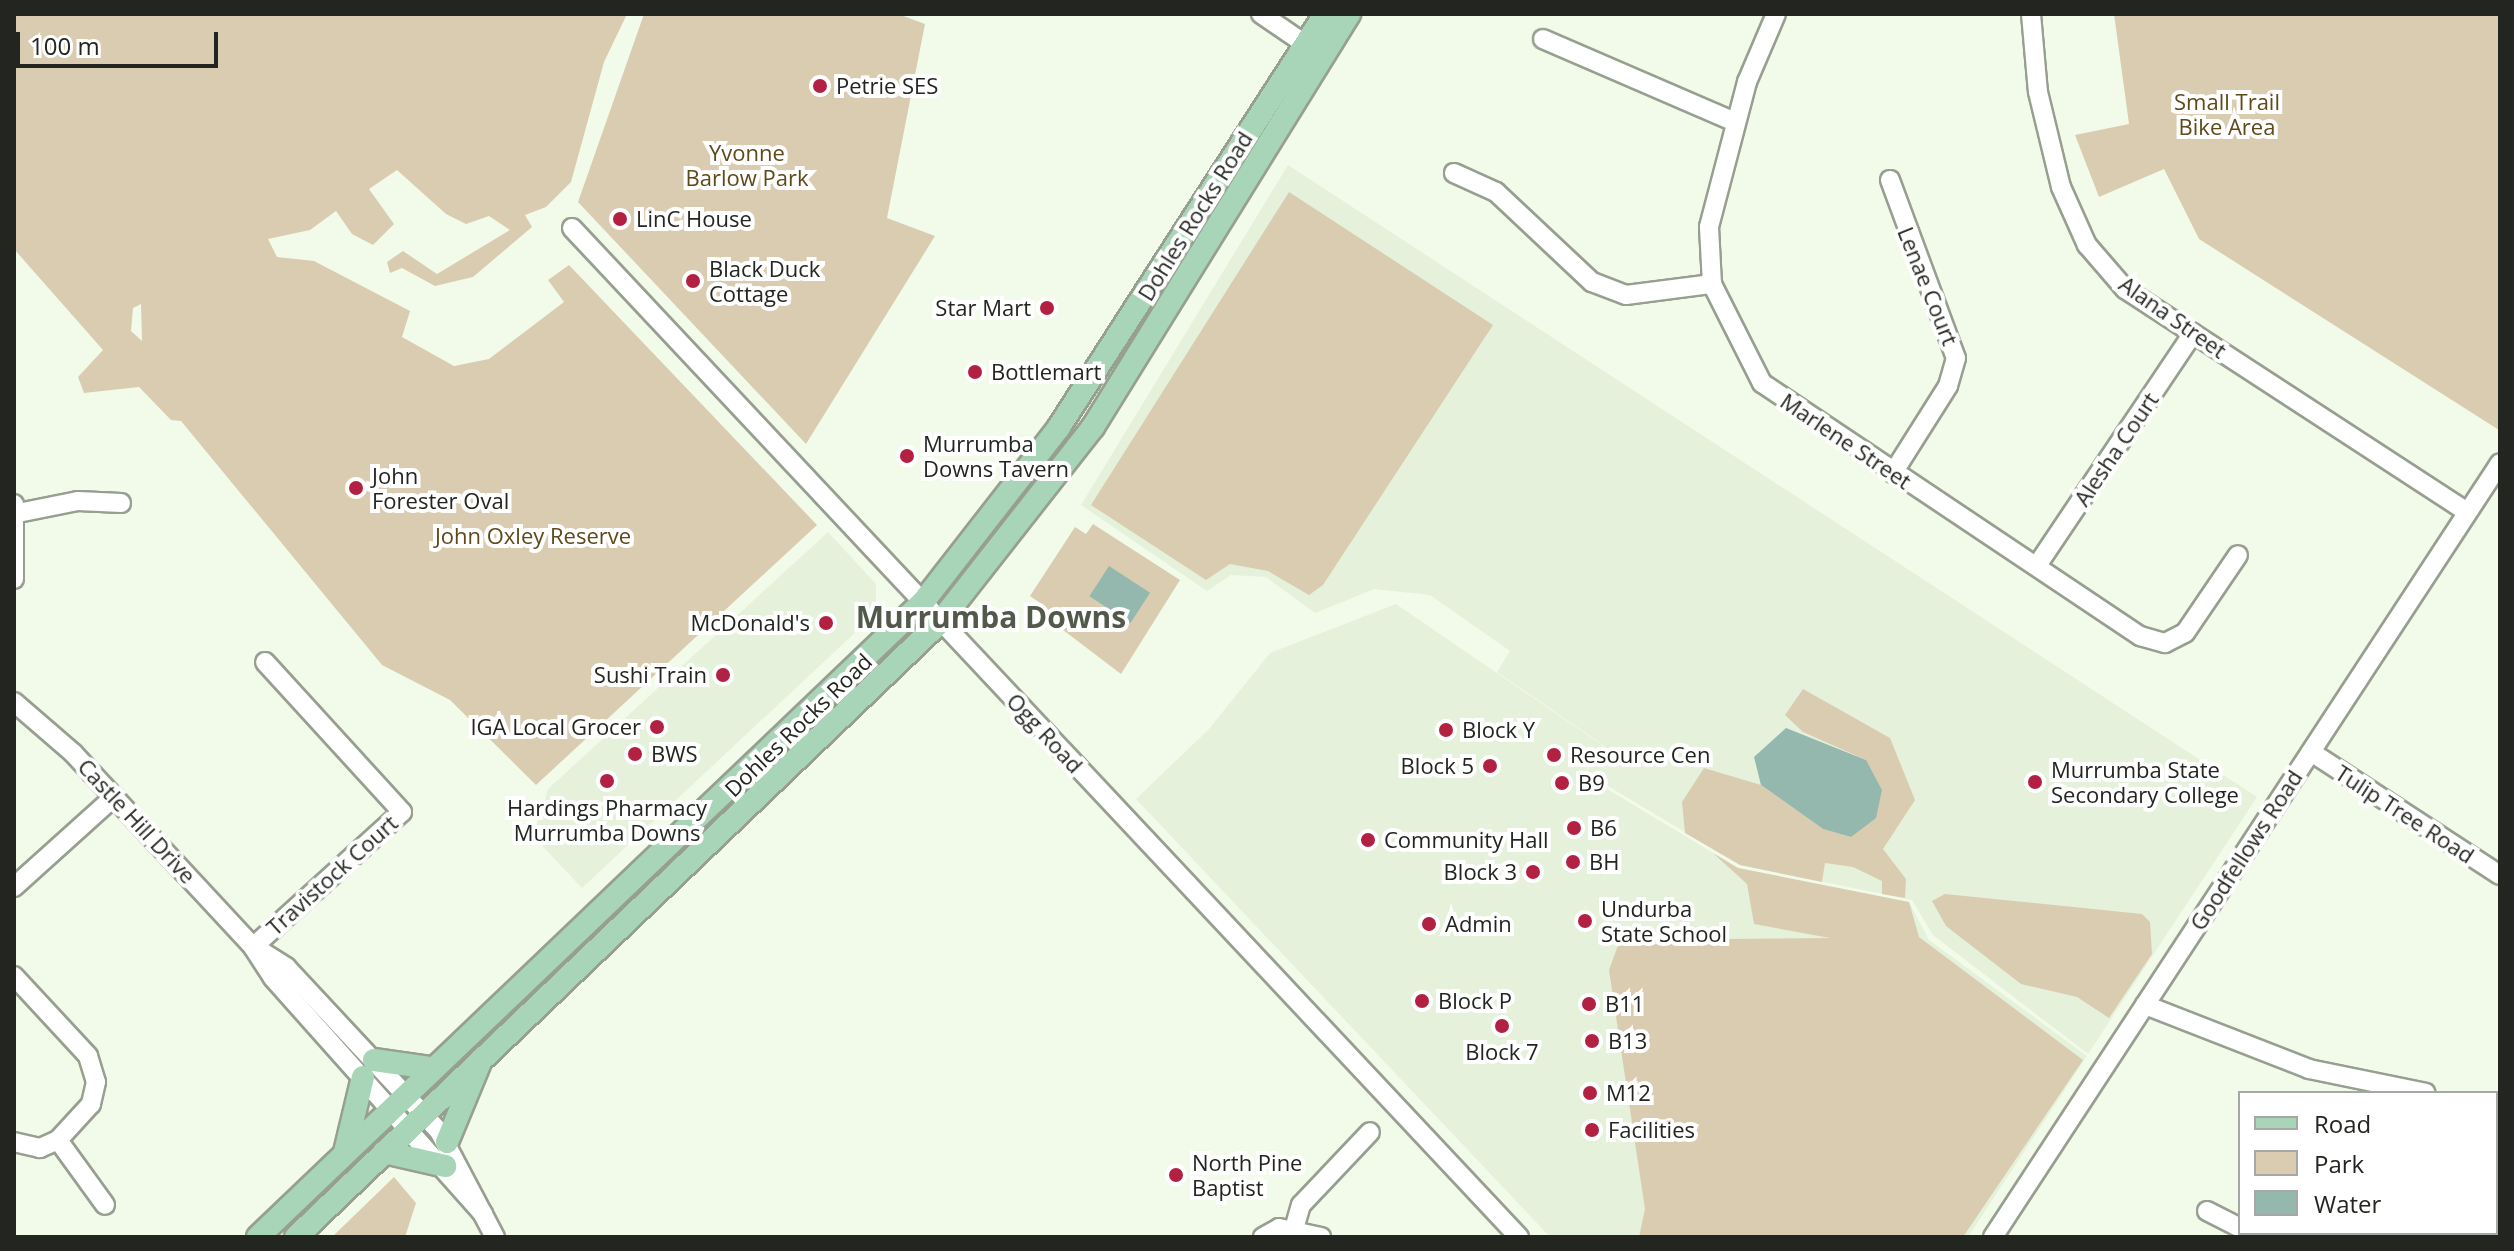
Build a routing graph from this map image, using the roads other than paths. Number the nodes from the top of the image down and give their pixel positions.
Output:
1 (1261, 14) edge
2 (1325, 14) edge
3 (1349, 14) edge
4 (1776, 14) edge
5 (2031, 14) edge
6 (1543, 39) dead end
7 (1305, 44) junction
8 (1735, 122) junction
9 (1454, 173) dead end
10 (1890, 180) dead end
11 (572, 228) dead end
12 (1712, 284) junction
13 (2193, 333) junction
14 (2500, 463) edge
15 (1893, 473) junction
16 (121, 503) dead end
17 (16, 509) edge
18 (2467, 512) junction
19 (2238, 555) dead end
20 (2038, 564) junction
21 (14, 579) edge
22 (923, 602) junction
23 (940, 622) junction
24 (265, 662) dead end
25 (14, 702) edge
26 (2311, 752) junction
27 (114, 797) junction
28 (2500, 875) edge
29 (14, 887) edge
30 (253, 947) junction
31 (14, 976) edge
32 (2145, 1005) junction
33 (483, 1055) junction
34 (369, 1068) junction
35 (431, 1068) junction
36 (2416, 1091) edge
37 (398, 1099) junction
38 (417, 1120) junction
39 (1370, 1132) dead end
40 (58, 1140) junction
41 (14, 1142) edge
42 (447, 1142) junction
43 (345, 1152) junction
44 (384, 1152) junction
45 (445, 1166) junction
46 (105, 1205) dead end
47 (2207, 1211) dead end
48 (483, 1214) junction
49 (2238, 1227) edge
50 (1294, 1229) junction
51 (258, 1237) edge
52 (296, 1237) edge
53 (495, 1237) edge
54 (1263, 1237) edge
55 (1321, 1237) edge
56 (1519, 1237) edge
57 (1993, 1237) edge

1 - 7 street
2 - 7 main road, Dohles Rocks Road
3 - 23 main road, Dohles Rocks Road
4 - 8 street, Marlene Street
5 - 13 street, Alana Street
6 - 8 street
7 - 22 main road, Dohles Rocks Road
8 - 12 street, Marlene Street
9 - 12 street
10 - 15 street, Lenae Court
11 - 22 street, Ogg Road
12 - 15 street, Marlene Street
13 - 18 street, Alana Street
13 - 20 street, Alesha Court
14 - 18 street, Goodfellows Road
15 - 20 street, Marlene Street
16 - 17 street
17 - 21 street
18 - 26 street, Goodfellows Road
19 - 20 street, Marlene Street
22 - 23 street, Ogg Road
22 - 35 main road, Dohles Rocks Road
23 - 33 main road, Dohles Rocks Road
23 - 56 street, Ogg Road
24 - 30 street, Travistock Court
25 - 27 street, Castle Hill Drive
26 - 28 street, Tulip Tree Road
26 - 32 street, Goodfellows Road
27 - 29 street
27 - 30 street, Castle Hill Drive
30 - 34 street, Castle Hill Drive
31 - 40 street
32 - 36 street
32 - 57 street, Goodfellows Road
33 - 38 main road, Dohles Rocks Road
33 - 42 main road
34 - 35 main road
34 - 37 street, Castle Hill Drive
34 - 43 main road
35 - 37 main road, Dohles Rocks Road
37 - 38 street, Castle Hill Drive
37 - 43 main road, Dohles Rocks Road
38 - 42 street
38 - 44 main road, Dohles Rocks Road
38 - 45 street
39 - 50 street
40 - 41 street
40 - 46 street
42 - 48 street
43 - 51 main road, Dohles Rocks Road
44 - 45 main road
44 - 52 main road, Dohles Rocks Road
45 - 48 street
47 - 49 street
48 - 53 street
50 - 54 street
50 - 55 street

